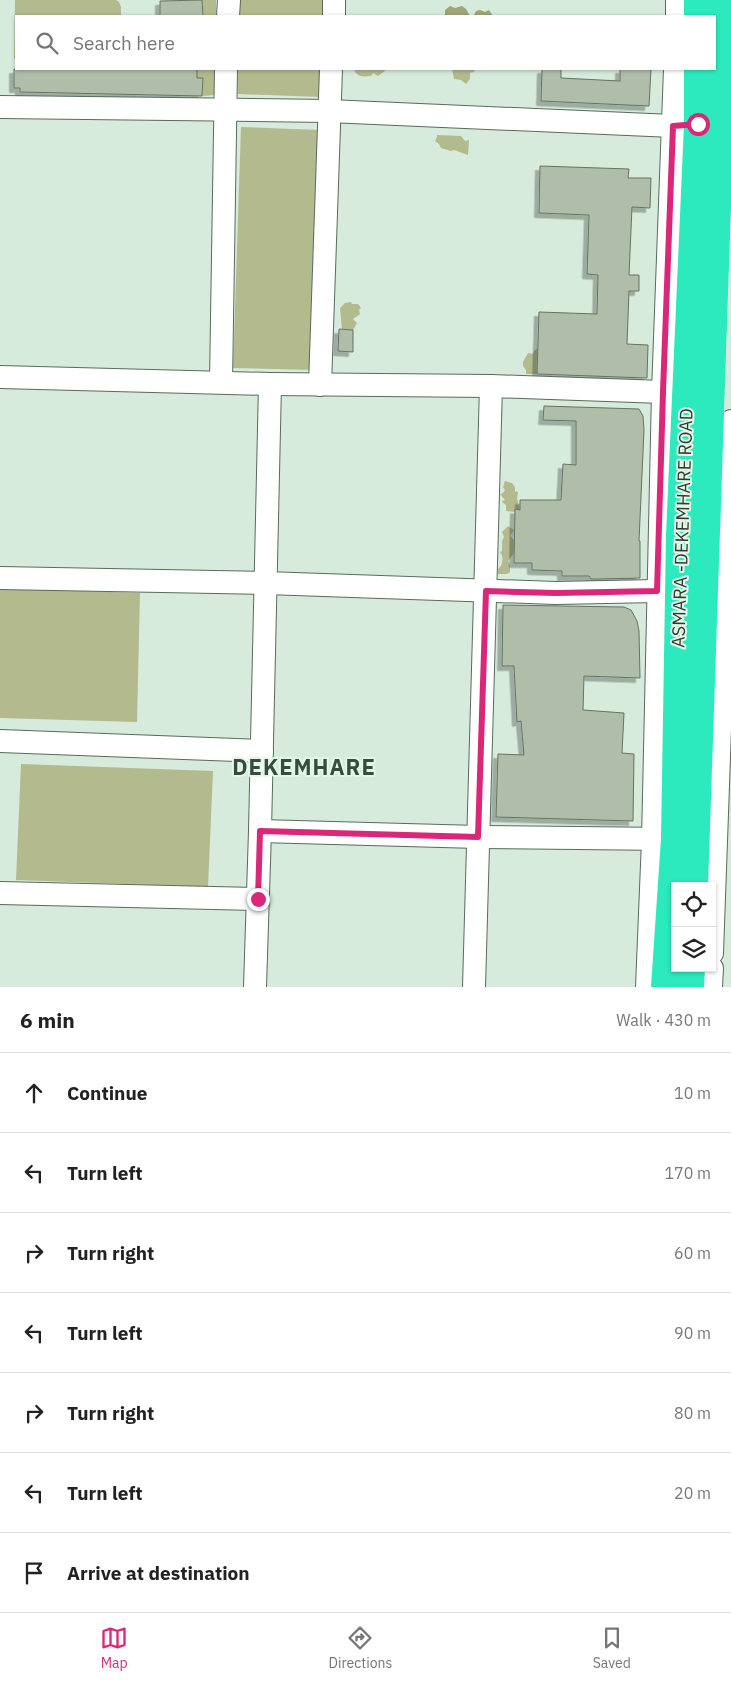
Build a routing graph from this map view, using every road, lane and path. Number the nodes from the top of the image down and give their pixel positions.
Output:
1 (229, 0) edge
2 (334, 0) edge
3 (677, 0) edge
4 (698, 0) edge
5 (724, 0) edge
6 (228, 15) edge
7 (334, 15) edge
8 (677, 15) edge
9 (698, 15) edge
10 (716, 53) edge
11 (226, 70) edge
12 (331, 70) edge
13 (676, 70) edge
14 (698, 70) edge
15 (713, 70) edge
16 (0, 107) edge
17 (224, 110) junction
18 (329, 111) junction
19 (705, 125) edge
20 (0, 377) edge
21 (221, 382) junction
22 (270, 384) junction
23 (320, 385) junction
24 (491, 386) junction
25 (663, 392) junction
26 (731, 421) edge
27 (717, 530) junction
28 (669, 534) junction
29 (0, 578) edge
30 (266, 583) junction
31 (486, 591) junction
32 (657, 591) junction
33 (0, 741) edge
34 (262, 751) junction
35 (260, 831) junction
36 (478, 837) junction
37 (694, 841) edge
38 (694, 882) edge
39 (0, 893) edge
40 (258, 899) junction
41 (708, 927) edge
42 (691, 972) edge
43 (712, 972) edge
44 (254, 987) edge
45 (474, 987) edge
46 (647, 987) edge
47 (665, 987) edge
48 (690, 987) edge
49 (711, 987) edge

1 - 6 street
2 - 7 street
3 - 8 street
4 - 9 highway
5 - 10 highway, ASMARA -DEKEMHARE ROAD
11 - 17 street
12 - 18 street
13 - 19 street
14 - 19 highway, ASMARA -DEKEMHARE ROAD
15 - 19 highway, ASMARA -DEKEMHARE ROAD
16 - 17 street
17 - 18 street
17 - 21 street
18 - 19 street
18 - 23 street
19 - 25 street
19 - 27 highway, ASMARA -DEKEMHARE ROAD
19 - 28 highway, ASMARA -DEKEMHARE ROAD
20 - 21 street
21 - 22 street
22 - 23 street
22 - 30 street
23 - 24 street
24 - 25 street
24 - 31 street
25 - 28 street
26 - 27 street
27 - 37 highway, ASMARA -DEKEMHARE ROAD
28 - 32 street
28 - 37 highway, ASMARA -DEKEMHARE ROAD
29 - 30 street
30 - 31 street
30 - 34 street
31 - 32 street
31 - 36 street
32 - 37 street
33 - 34 street
34 - 35 street
35 - 36 street
35 - 40 street
36 - 37 street
36 - 45 street
37 - 38 highway, ASMARA -DEKEMHARE ROAD
37 - 41 street
37 - 46 street
37 - 47 highway, ASMARA -DEKEMHARE ROAD
39 - 40 street
40 - 44 street
42 - 48 highway
43 - 49 street

